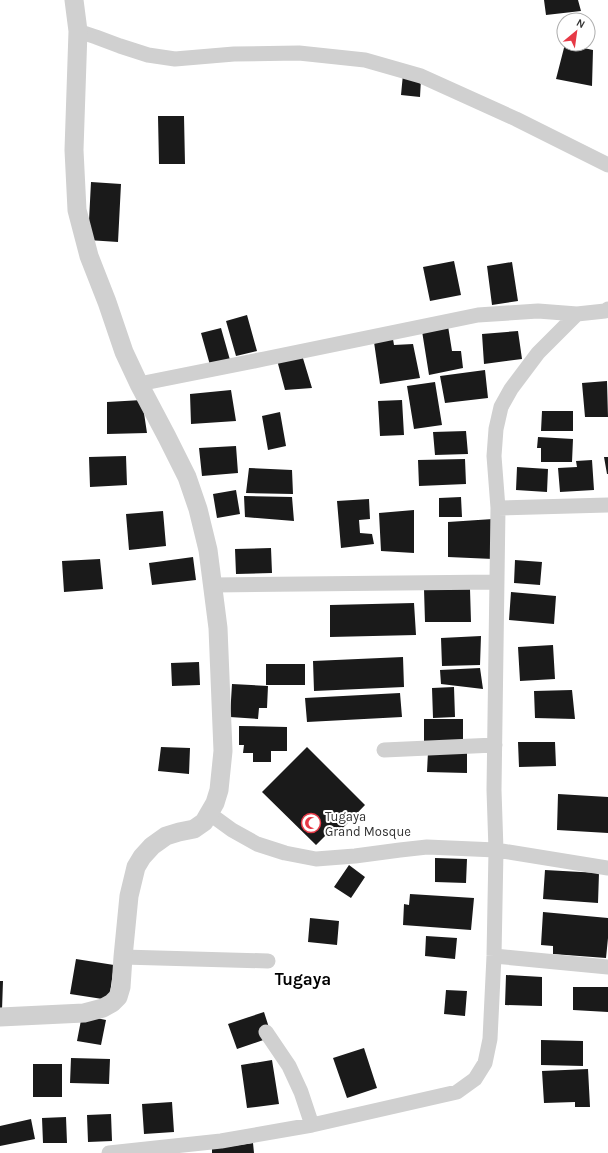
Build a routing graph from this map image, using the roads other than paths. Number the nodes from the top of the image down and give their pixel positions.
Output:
1 (74, 0) edge
2 (78, 31) junction
3 (608, 165) edge
4 (607, 313) edge
5 (577, 314) junction
6 (139, 384) junction
7 (608, 505) edge
8 (498, 508) junction
9 (497, 582) junction
10 (213, 585) junction
11 (495, 745) junction
12 (384, 750) dead end
13 (210, 814) junction
14 (496, 850) junction
15 (608, 868) edge
16 (494, 956) junction
17 (123, 957) junction
18 (268, 962) dead end
19 (608, 967) edge
20 (0, 1017) edge
21 (266, 1032) dead end
22 (312, 1125) junction
23 (109, 1153) edge

1 - 2 street
2 - 3 street
2 - 6 street
4 - 5 street
5 - 6 street
5 - 8 street
6 - 10 street
7 - 8 street
8 - 9 street
9 - 10 street
9 - 11 street
10 - 13 street
11 - 12 street
11 - 14 street
13 - 14 street
13 - 17 street
14 - 15 street
14 - 16 street
16 - 19 street
16 - 22 street
17 - 18 street
17 - 20 street
21 - 22 street
22 - 23 street

